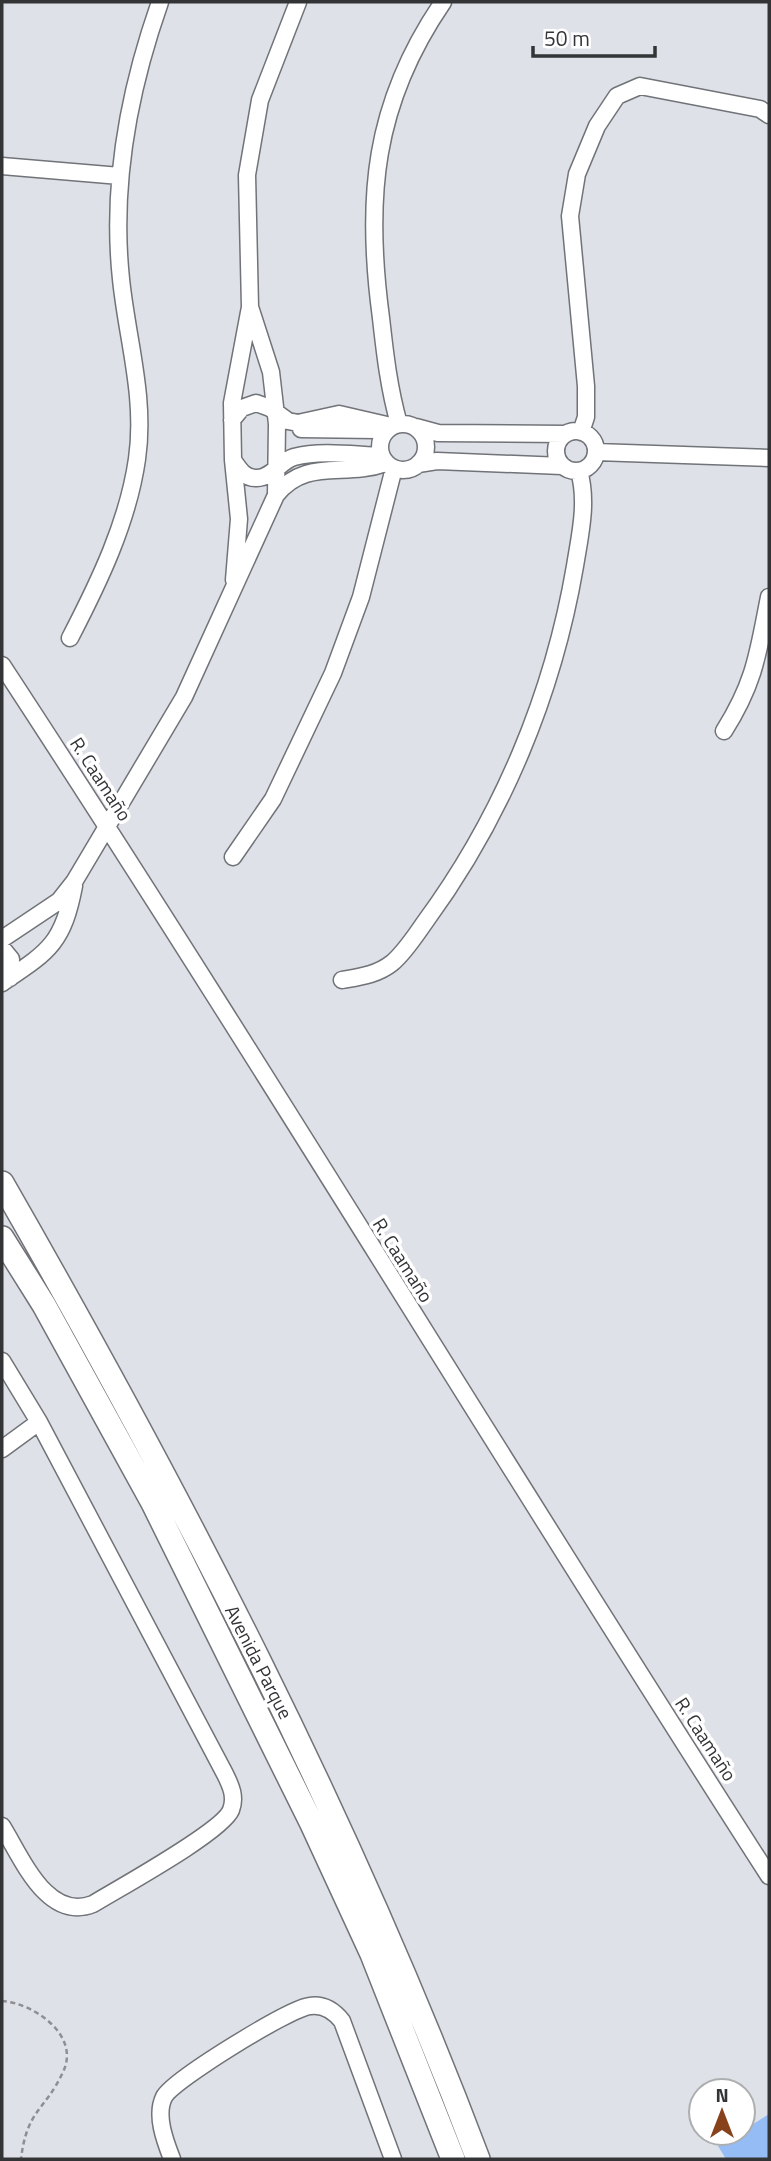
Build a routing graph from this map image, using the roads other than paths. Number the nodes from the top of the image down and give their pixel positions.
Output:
1 (160, 2) edge
2 (298, 2) edge
3 (443, 2) edge
4 (766, 110) edge
5 (2, 166) edge
6 (120, 176) junction
7 (250, 307) junction
8 (277, 418) junction
9 (232, 419) junction
10 (398, 427) junction
11 (312, 429) junction
12 (573, 433) junction
13 (596, 452) junction
14 (313, 455) junction
15 (769, 458) edge
16 (233, 460) junction
17 (387, 462) junction
18 (418, 464) junction
19 (278, 465) junction
20 (562, 466) junction
21 (579, 471) junction
22 (276, 495) junction
23 (233, 591) junction
24 (769, 597) edge
25 (70, 638) dead end
26 (2, 665) edge
27 (724, 731) dead end
28 (106, 825) junction
29 (233, 857) dead end
30 (74, 882) junction
31 (2, 939) edge
32 (2, 948) edge
33 (6, 980) edge
34 (342, 980) dead end
35 (2, 1183) edge
36 (2, 1238) edge
37 (2, 1361) edge
38 (39, 1422) junction
39 (2, 1449) edge
40 (2, 1826) edge
41 (769, 1876) edge
42 (172, 2159) edge
43 (393, 2159) edge
44 (453, 2159) edge
45 (478, 2159) edge

1 - 6 street
2 - 7 street
3 - 10 street
4 - 12 street
5 - 6 street
6 - 25 street
7 - 8 street
7 - 9 street
8 - 9 street
8 - 10 street
8 - 11 street
8 - 19 street
9 - 16 street
10 - 11 street
10 - 12 street
10 - 17 street
10 - 18 street
11 - 14 street
12 - 13 street
12 - 20 street
13 - 15 street
13 - 21 street
14 - 17 street
14 - 19 street
16 - 19 street
16 - 23 street
17 - 18 street
17 - 22 street
17 - 29 street
18 - 20 street
19 - 22 street
20 - 21 street
21 - 34 street
22 - 23 street
23 - 28 street
24 - 27 street
26 - 28 street, R. Caamaño
28 - 30 street
28 - 41 street, R. Caamaño
30 - 31 street
30 - 33 street
32 - 33 street
35 - 45 street, Avenida Parque
36 - 44 street, Avenida Parque
37 - 38 street
38 - 39 street
38 - 40 street
42 - 43 street

